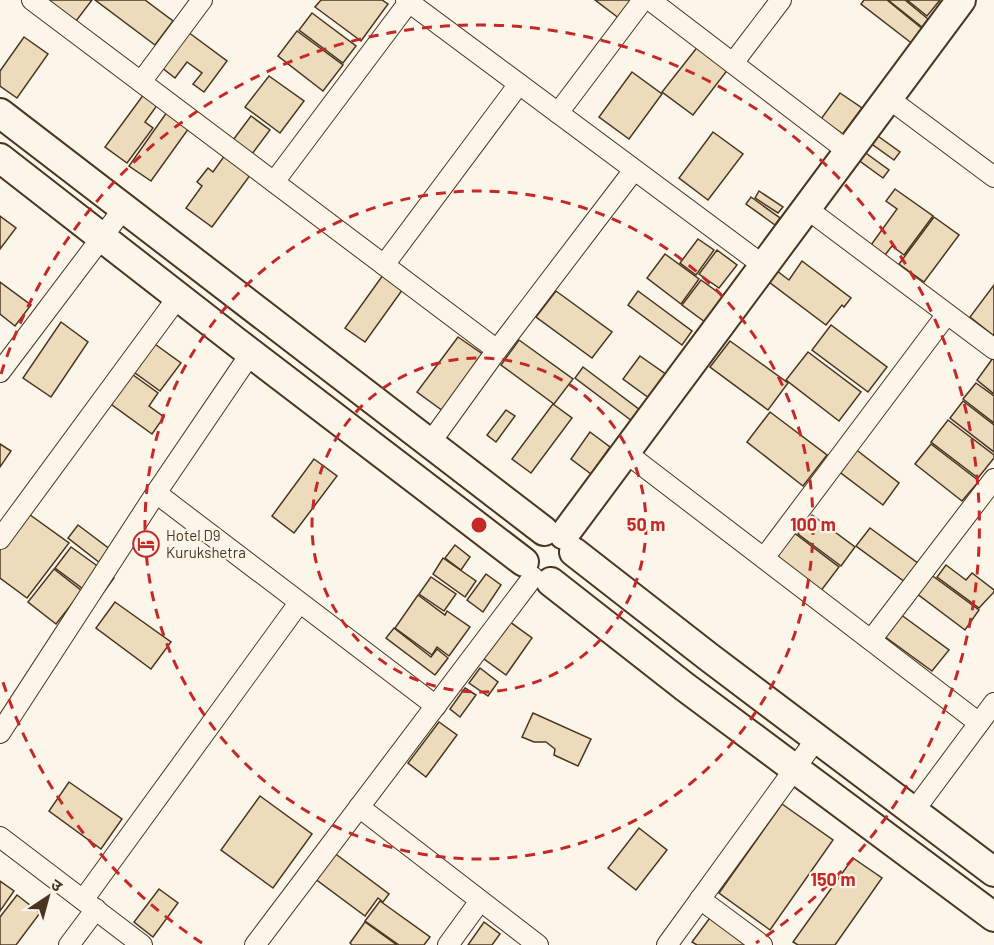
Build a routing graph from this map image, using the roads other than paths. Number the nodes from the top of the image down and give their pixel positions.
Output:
1 (32, 0) edge
2 (202, 0) edge
3 (643, 0) edge
4 (650, 0) edge
5 (781, 0) edge
6 (961, 0) edge
7 (412, 2) edge
8 (733, 63) junction
9 (141, 82) junction
10 (519, 84) junction
11 (888, 98) junction
12 (0, 113) edge
13 (558, 113) junction
14 (849, 152) junction
15 (0, 158) edge
16 (634, 170) junction
17 (994, 177) edge
18 (274, 182) junction
19 (124, 208) junction
20 (806, 208) junction
21 (102, 237) junction
22 (384, 265) junction
23 (764, 266) junction
24 (178, 297) junction
25 (947, 314) junction
26 (994, 349) edge
27 (497, 350) junction
28 (251, 353) junction
29 (0, 372) edge
30 (430, 443) junction
31 (625, 452) junction
32 (994, 479) edge
33 (156, 493) junction
34 (0, 539) edge
35 (561, 539) junction
36 (764, 558) junction
37 (536, 574) junction
38 (299, 603) junction
39 (871, 640) junction
40 (994, 704) edge
41 (436, 706) junction
42 (980, 723) junction
43 (0, 734) edge
44 (817, 738) junction
45 (795, 768) junction
46 (359, 807) junction
47 (913, 812) junction
48 (0, 837) edge
49 (994, 872) edge
50 (700, 899) junction
51 (480, 901) junction
52 (89, 905) junction
53 (994, 917) edge
54 (69, 945) edge
55 (142, 945) edge
56 (255, 945) edge
57 (448, 945) edge
58 (538, 945) edge
59 (667, 945) edge
60 (762, 945) edge

1 - 9 street
2 - 9 street
3 - 13 street
4 - 8 street
5 - 8 street
6 - 11 main road
7 - 10 street
7 - 18 street
8 - 14 street
9 - 18 street
10 - 13 street
10 - 22 street
11 - 14 main road
11 - 17 street
12 - 19 main road
13 - 16 street
14 - 20 main road
15 - 21 main road
16 - 23 street
16 - 27 street
18 - 22 street
19 - 21 street
19 - 30 main road
20 - 23 main road
20 - 25 street
21 - 24 main road
21 - 29 street
22 - 27 street
23 - 31 main road
24 - 28 main road
24 - 34 street
25 - 26 street
25 - 36 street
27 - 30 street
28 - 33 street
28 - 37 main road
30 - 35 main road
31 - 35 main road
31 - 36 street
32 - 39 street
33 - 38 street
33 - 43 street
35 - 37 main road
35 - 37 main road
35 - 44 main road
36 - 39 street
37 - 41 street
37 - 45 main road
38 - 41 street
38 - 52 street
39 - 42 street
40 - 42 street
41 - 46 street
42 - 47 street
44 - 45 street
44 - 47 main road
45 - 50 street
45 - 53 main road
46 - 51 street
46 - 56 street
47 - 49 main road
48 - 52 street
50 - 59 street
50 - 60 street
51 - 57 street
51 - 58 street
52 - 54 street
52 - 55 street

